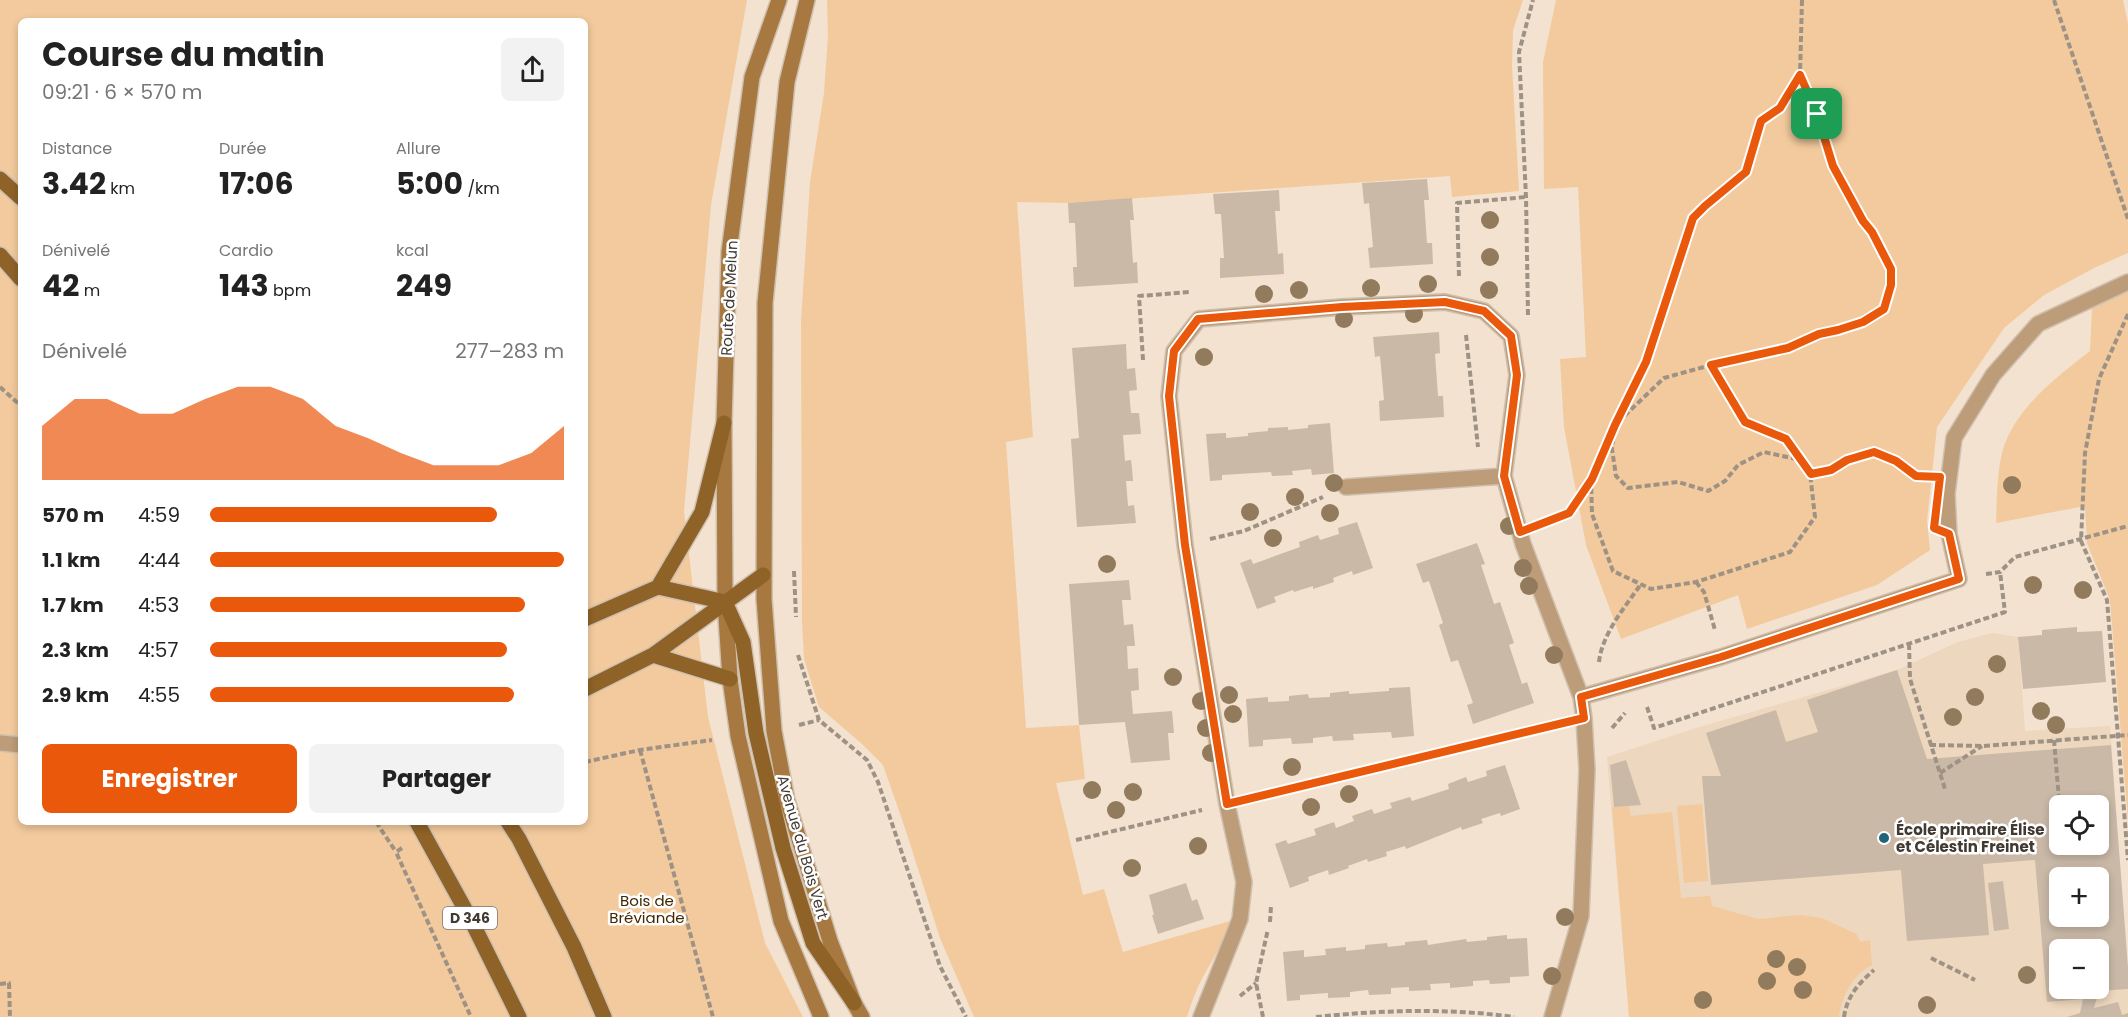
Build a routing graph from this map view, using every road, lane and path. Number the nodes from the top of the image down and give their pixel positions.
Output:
1 (780, 0) edge
2 (807, 0) edge
3 (1802, 0) edge
4 (2054, 0) edge
5 (1800, 75) junction
6 (0, 179) edge
7 (18, 195) edge
8 (1526, 197) dead end
9 (2128, 219) edge
10 (0, 246) edge
11 (0, 255) edge
12 (18, 263) edge
13 (18, 276) edge
14 (1449, 277) dead end
15 (2128, 282) edge
16 (1194, 292) dead end
17 (2128, 314) edge
18 (1464, 325) dead end
19 (1143, 361) dead end
20 (1711, 365) junction
21 (0, 387) edge
22 (18, 403) edge
23 (723, 423) junction
24 (1615, 425) junction
25 (1811, 474) junction
26 (1504, 476) junction
27 (1488, 477) junction
28 (1928, 478) dead end
29 (1592, 479) junction
30 (1346, 487) joint
31 (2128, 526) edge
32 (1520, 532) junction
33 (2081, 541) junction
34 (1185, 545) junction
35 (794, 562) dead end
36 (2000, 572) junction
37 (763, 575) junction
38 (1959, 579) junction
39 (1696, 582) junction
40 (1641, 584) junction
41 (658, 587) junction
42 (725, 602) junction
43 (588, 618) edge
44 (796, 618) dead end
45 (1909, 644) junction
46 (796, 651) dead end
47 (653, 655) junction
48 (1721, 657) junction
49 (1599, 662) dead end
50 (730, 679) junction
51 (588, 688) edge
52 (1581, 697) junction
53 (1645, 702) dead end
54 (1630, 708) dead end
55 (1584, 718) junction
56 (819, 720) junction
57 (774, 731) junction
58 (1609, 734) dead end
59 (2117, 735) junction
60 (2128, 735) edge
61 (738, 736) junction
62 (2054, 740) junction
63 (0, 743) edge
64 (18, 745) edge
65 (1930, 745) junction
66 (1983, 746) junction
67 (640, 750) junction
68 (588, 761) edge
69 (1940, 773) junction
70 (1253, 787) dead end
71 (1945, 789) dead end
72 (2059, 795) edge
73 (1255, 798) junction
74 (1227, 804) junction
75 (1256, 807) dead end
76 (378, 825) edge
77 (510, 825) edge
78 (519, 825) edge
79 (421, 829) edge
80 (519, 839) junction
81 (1076, 840) dead end
82 (396, 852) junction
83 (2128, 860) edge
84 (1272, 896) dead end
85 (1931, 958) dead end
86 (1874, 970) dead end
87 (1974, 980) dead end
88 (0, 984) edge
89 (854, 1003) junction
90 (10, 1017) edge
91 (471, 1017) edge
92 (519, 1017) edge
93 (604, 1017) edge
94 (713, 1017) edge
95 (821, 1017) edge
96 (862, 1017) edge
97 (966, 1017) edge
98 (1201, 1017) edge
99 (1263, 1017) edge
100 (1316, 1017) edge
101 (1514, 1017) edge
102 (1552, 1017) edge
103 (1844, 1017) edge

1 - 23 street, Route de Melun
2 - 37 street
3 - 5 path
4 - 9 path
5 - 20 path
5 - 24 path
6 - 7 main road
8 - 14 path
10 - 12 main road
11 - 13 main road
15 - 38 street
16 - 19 path
17 - 33 path
18 - 27 path
20 - 24 path
20 - 25 path
21 - 22 path
23 - 41 main road
23 - 42 street, Route de Melun
24 - 25 path
24 - 29 path
25 - 28 path
25 - 39 path
26 - 27 street
26 - 32 street
26 - 34 street
27 - 30 street
29 - 32 path
29 - 40 path
30 - 34 path
31 - 33 path
32 - 52 street
33 - 36 path
33 - 59 path
34 - 74 street
35 - 44 path
36 - 38 path
36 - 45 path
37 - 42 main road
37 - 57 street, Avenue du Bois Vert
38 - 48 street
39 - 40 path
39 - 48 path
40 - 49 path
41 - 42 main road
41 - 43 main road
42 - 47 main road
42 - 50 street
42 - 89 main road
45 - 53 path
45 - 65 path
46 - 56 path
47 - 50 main road
47 - 51 main road
48 - 52 street
50 - 61 street
52 - 55 street
54 - 58 path
55 - 73 path
55 - 102 street
56 - 57 path
56 - 97 path
57 - 89 street, Avenue du Bois Vert
59 - 60 path
59 - 62 path
59 - 83 path
61 - 67 path
61 - 95 street
62 - 66 path
62 - 72 path
63 - 64 street
65 - 66 path
65 - 69 path
66 - 69 path
67 - 68 path
67 - 94 path
69 - 71 path
70 - 73 path
73 - 74 path
73 - 75 path
74 - 81 path
74 - 98 street
76 - 82 path
77 - 80 main road
78 - 80 main road
79 - 82 path
79 - 92 main road, D 346
80 - 93 main road
82 - 91 path
84 - 99 path
85 - 87 path
86 - 103 path
88 - 90 path
89 - 96 street, Avenue du Bois Vert
100 - 101 path

